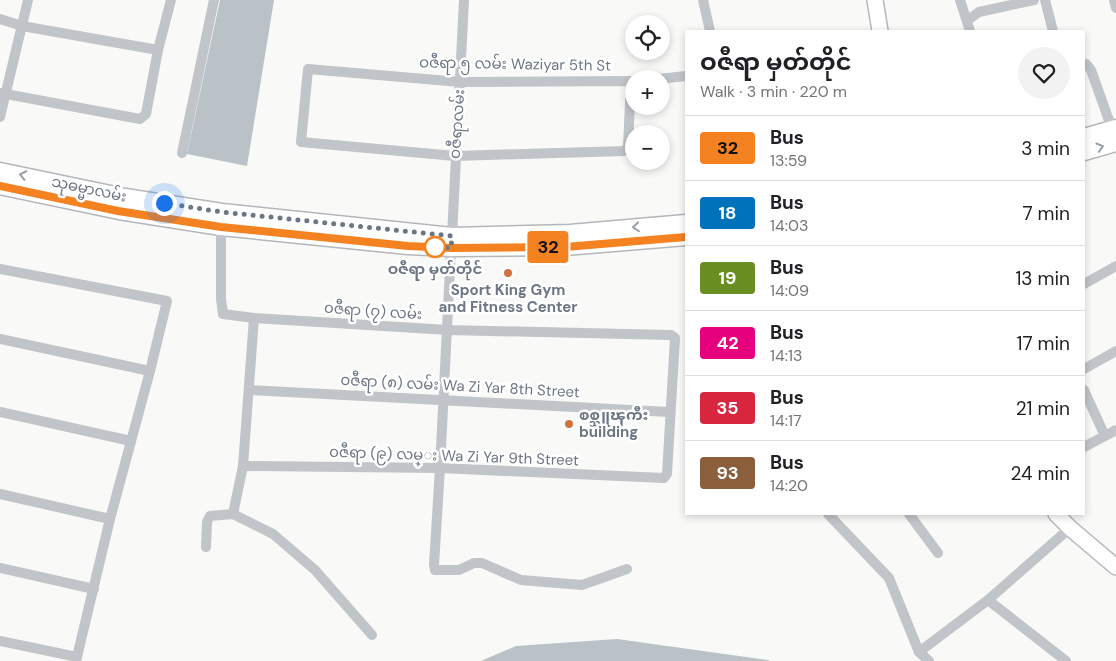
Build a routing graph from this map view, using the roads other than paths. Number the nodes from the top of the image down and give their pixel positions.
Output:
1 (28, 0) edge
2 (172, 0) edge
3 (214, 0) edge
4 (464, 0) edge
5 (704, 0) edge
6 (875, 0) edge
7 (960, 0) edge
8 (1034, 0) edge
9 (1045, 0) edge
10 (1114, 0) edge
11 (1116, 8) edge
12 (0, 19) edge
13 (968, 20) junction
14 (22, 26) junction
15 (710, 30) edge
16 (880, 30) edge
17 (970, 30) edge
18 (1054, 30) edge
19 (158, 50) junction
20 (1085, 64) edge
21 (685, 76) edge
22 (670, 78) edge
23 (625, 81) edge
24 (460, 82) junction
25 (3, 94) edge
26 (629, 115) edge
27 (0, 117) edge
28 (1115, 133) edge
29 (1085, 137) edge
30 (1085, 151) edge
31 (182, 153) dead end
32 (455, 156) junction
33 (0, 170) edge
34 (0, 186) edge
35 (685, 223) edge
36 (221, 227) junction
37 (685, 237) edge
38 (451, 242) junction
39 (1116, 266) edge
40 (0, 269) edge
41 (1085, 283) edge
42 (254, 318) junction
43 (448, 330) junction
44 (0, 339) edge
45 (1116, 351) edge
46 (1085, 368) edge
47 (150, 371) junction
48 (248, 390) junction
49 (1085, 392) edge
50 (444, 400) junction
51 (0, 412) edge
52 (670, 412) junction
53 (1116, 430) edge
54 (1106, 436) junction
55 (131, 441) junction
56 (1085, 446) edge
57 (243, 466) junction
58 (440, 468) junction
59 (0, 494) edge
60 (233, 514) junction
61 (828, 515) edge
62 (910, 515) edge
63 (1057, 515) edge
64 (110, 519) junction
65 (1070, 528) junction
66 (206, 547) dead end
67 (938, 553) dead end
68 (1116, 567) edge
69 (0, 568) edge
70 (626, 569) dead end
71 (94, 589) junction
72 (988, 600) junction
73 (372, 635) dead end
74 (0, 641) edge
75 (919, 652) junction
76 (76, 659) edge
77 (929, 661) edge
78 (1066, 661) edge

1 - 14 street
2 - 19 street
3 - 31 street
4 - 24 street, ဝဇီရာလမ်း
5 - 15 street
6 - 16 main road
7 - 13 street
8 - 13 street
9 - 18 street
10 - 11 street
12 - 14 street
13 - 17 street
14 - 19 street
14 - 25 street
19 - 25 street
20 - 28 street
21 - 22 street
23 - 24 street, ဝဇီရာ ၅ လမ်း Waziyar 5th St
24 - 32 street, ဝဇီရာလမ်း
24 - 32 street, ဝဇီရာ ၅ လမ်း Waziyar 5th St
25 - 27 street
26 - 32 street
28 - 29 main road
30 -> 28 main road
32 - 38 street, ဝဇီရာလမ်း
38 -> 33 main road, သုဓမ္မာလမ်း
34 - 36 main road, သုဓမ္မာလမ်း
35 -> 38 main road, သုဓမ္မာလမ်း
36 - 38 main road, သုဓမ္မာလမ်း
36 - 42 street, ၀ဇီရာ (၇) လမ်း
37 - 38 main road, သုဓမ္မာလမ်း
38 - 43 street, ဝဇီရာလမ်း
39 - 41 street
40 - 47 street
42 - 43 street, ၀ဇီရာ (၇) လမ်း
42 - 48 street
43 - 50 street, ဝဇီရာလမ်း
43 - 52 street, ၀ဇီရာ (၇) လမ်း
44 - 47 street
45 - 46 street
47 - 55 street
48 - 50 street, ၀ဇီရာ (၈) လမ်း Wa Zi Yar 8th Street
48 - 57 street
49 - 54 street
50 - 52 street, ၀ဇီရာ (၈) လမ်း Wa Zi Yar 8th Street
50 - 58 street, ဝဇီရာလမ်း
51 - 55 street
52 - 58 street, ၀ဇီရာ (၉) လမ္း Wa Zi Yar 9th Street
53 - 54 street
54 - 56 street
55 - 64 street
57 - 58 street, ၀ဇီရာ (၉) လမ္း Wa Zi Yar 9th Street
57 - 60 street
58 - 70 street, ဝဇီရာလမ်း
59 - 64 street
60 - 66 street
60 - 73 street
61 - 75 street
62 - 67 street
63 - 65 main road
64 - 71 street
65 - 68 main road
65 - 72 street
69 - 71 street
71 - 76 street
72 - 75 street
72 - 78 street
74 - 76 street
75 - 77 street

